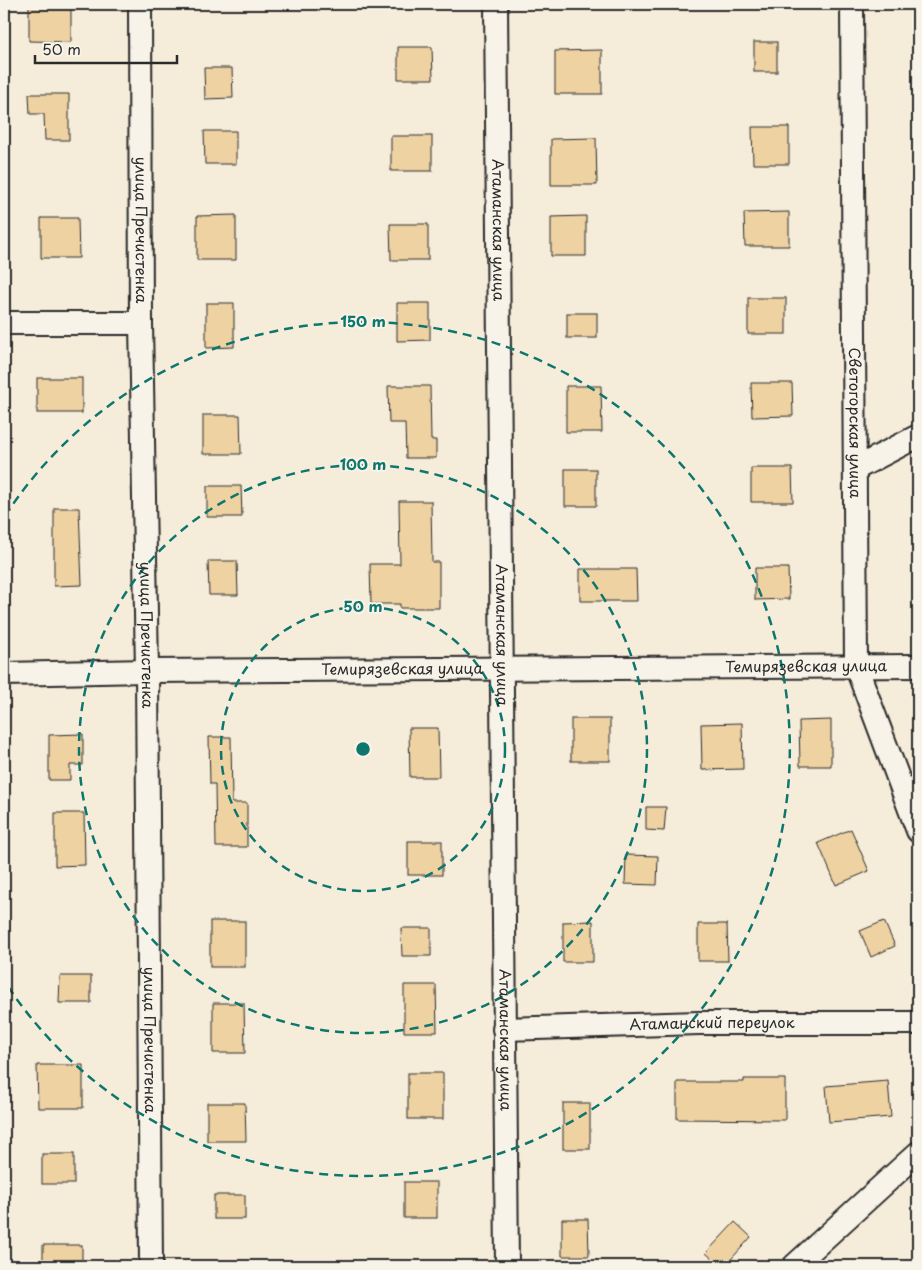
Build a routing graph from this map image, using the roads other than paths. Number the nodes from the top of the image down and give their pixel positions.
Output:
1 (140, 4) edge
2 (496, 4) edge
3 (852, 4) edge
4 (4, 323) edge
5 (141, 323) junction
6 (918, 436) edge
7 (855, 469) junction
8 (856, 666) junction
9 (918, 666) edge
10 (502, 669) junction
11 (147, 671) junction
12 (4, 674) edge
13 (918, 831) edge
14 (918, 1023) edge
15 (504, 1029) junction
16 (918, 1153) edge
17 (150, 1266) edge
18 (507, 1266) edge
19 (794, 1266) edge

1 - 5 street, улица Пречистенка
2 - 10 street, Атаманская улица
3 - 7 street, Светогорская улица
4 - 5 street
5 - 11 street, улица Пречистенка
6 - 7 street
7 - 8 street, Светогорская улица
8 - 9 street, Темирязевская улица
8 - 10 street, Темирязевская улица
8 - 13 street, Светогорская улица
10 - 11 street, Темирязевская улица
10 - 15 street, Атаманская улица
11 - 12 street, Темирязевская улица
11 - 17 street, улица Пречистенка
14 - 15 street, Атаманский переулок
15 - 18 street, Атаманская улица
16 - 19 street

